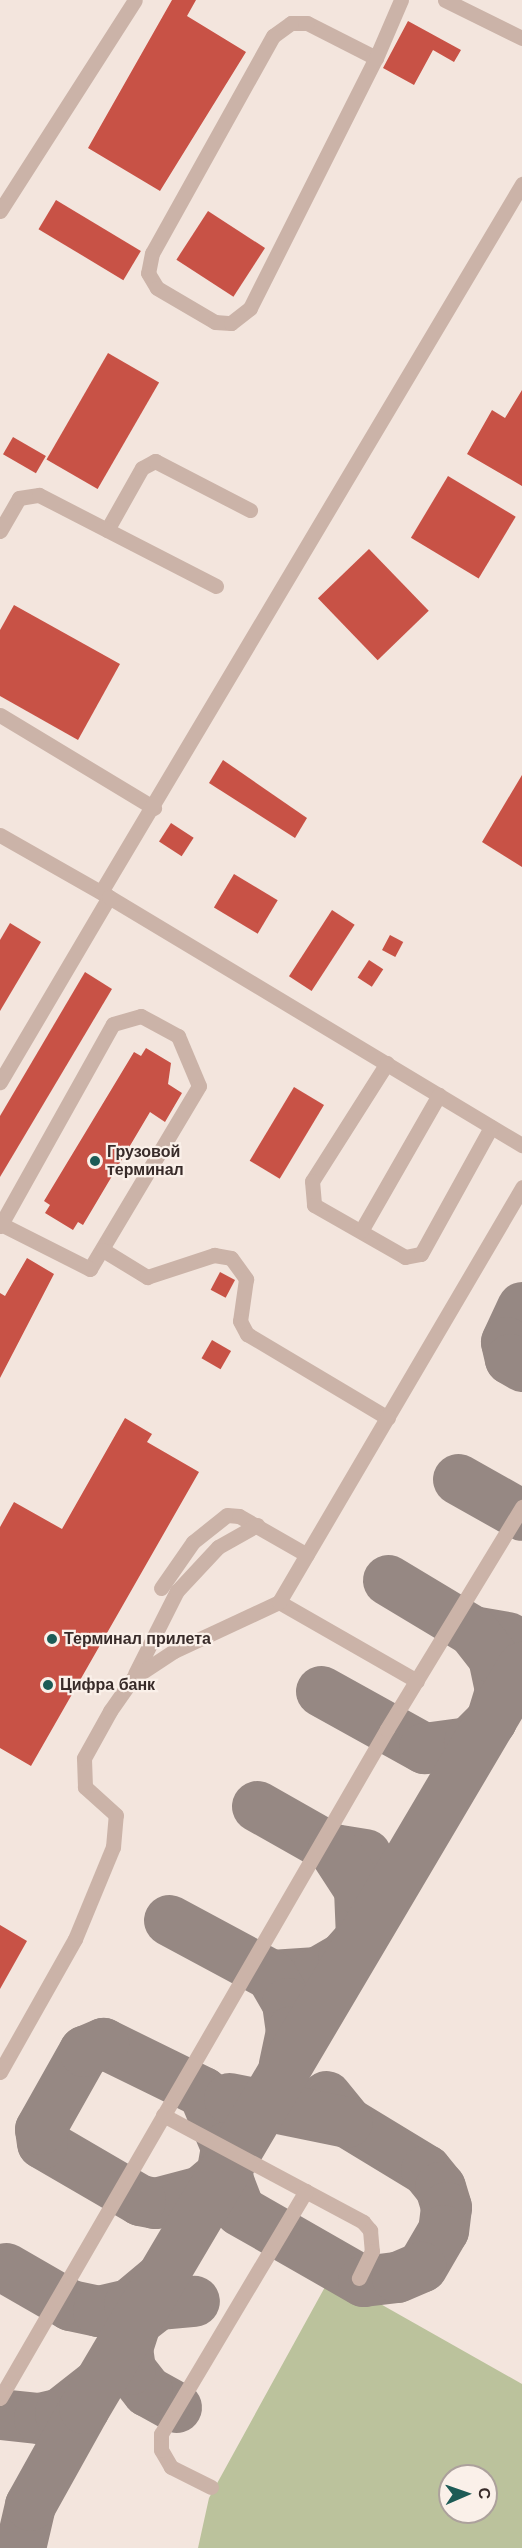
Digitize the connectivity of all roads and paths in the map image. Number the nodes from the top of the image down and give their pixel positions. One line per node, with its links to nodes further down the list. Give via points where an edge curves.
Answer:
1 (135, 0): 7 (lane)
2 (401, 0): 5 (lane)
3 (445, 0): 4 (lane)
4 (522, 38)
5 (376, 58): 5 (lane, via 250,308 231,323 215,322 157,288 148,273 152,254 273,36 291,23 307,23)
6 (522, 184): 13 (lane)
7 (0, 211)
8 (250, 510): 9 (lane, via 155,461 142,468)
9 (107, 530): 10 (lane, via 50,498 28,495 19,498); 11 (lane)
10 (0, 531)
11 (216, 586)
12 (0, 715): 13 (lane)
13 (154, 808): 15 (lane)
14 (0, 835): 15 (lane)
15 (105, 894): 16 (lane); 17 (lane)
16 (387, 1064): 18 (lane); 23 (lane, via 312,1181 314,1205)
17 (0, 1082)
18 (439, 1095): 19 (lane); 23 (lane)
19 (491, 1127): 20 (lane); 23 (lane, via 421,1254 405,1257)
20 (522, 1145)
21 (522, 1187): 25 (lane)
22 (1, 1225): 24 (lane, via 90,1269); 24 (lane, via 107,1032 120,1019 141,1016 178,1036 199,1086)
23 (361, 1231)
24 (103, 1250): 25 (lane, via 147,1277 214,1255 231,1258 246,1279 241,1329)
25 (388, 1418): 28 (lane)
26 (522, 1507): 32 (lane)
27 (257, 1525): 28 (lane); 29 (lane, via 239,1516 216,1519 180,1557); 31 (lane, via 218,1547 177,1591)
28 (307, 1555): 30 (lane)
29 (162, 1588)
30 (279, 1602): 31 (lane, via 174,1651); 32 (lane)
31 (133, 1678): 33 (lane, via 84,1758 85,1787 116,1815 113,1847 70,1948)
32 (417, 1681): 34 (lane)
33 (0, 2072)
34 (163, 2115): 35 (lane); 37 (lane)
35 (306, 2191): 36 (lane, via 370,2230 372,2251); 38 (lane, via 160,2434 161,2450 171,2467)
36 (359, 2278)
37 (0, 2398)
38 (211, 2487)

